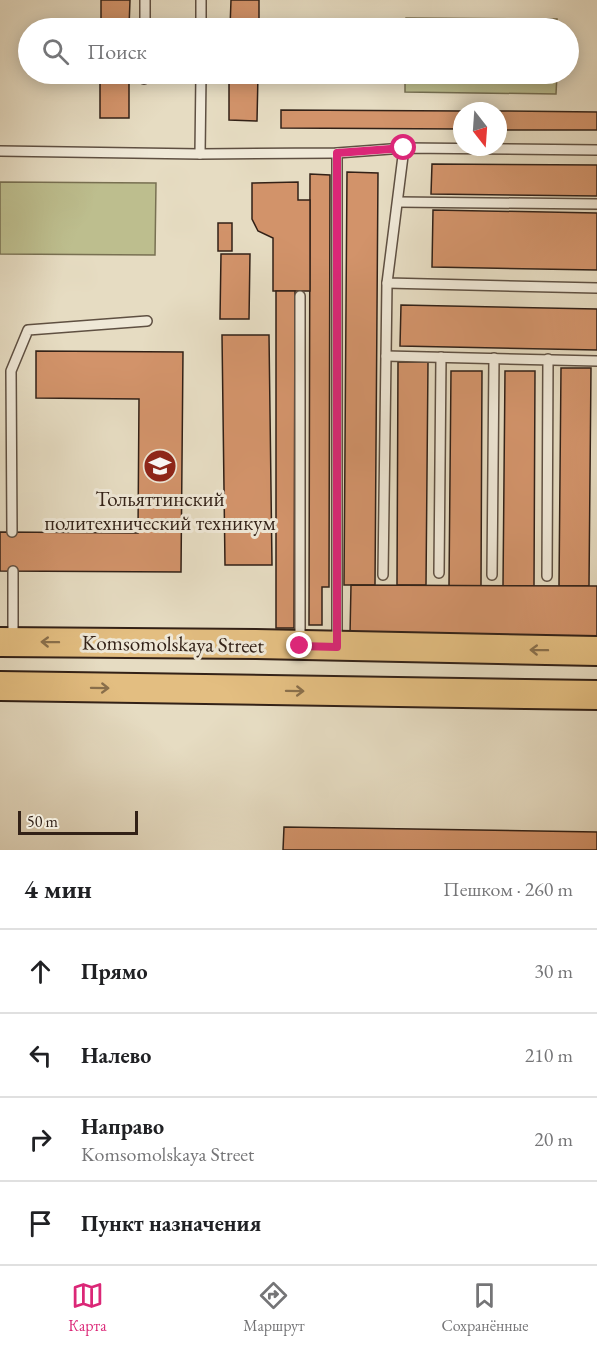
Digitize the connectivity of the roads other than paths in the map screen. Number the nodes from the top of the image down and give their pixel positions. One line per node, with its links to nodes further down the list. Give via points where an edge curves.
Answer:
1 (145, 0): 3 (lane)
2 (201, 0): 4 (lane)
3 (145, 18)
4 (201, 18)
5 (201, 84): 10 (lane)
6 (404, 148): 7 (lane); 9 (lane); 11 (lane)
7 (597, 150)
8 (0, 151): 10 (lane)
9 (337, 153): 10 (lane); 30 (lane)
10 (200, 154)
11 (398, 202): 12 (lane); 13 (lane)
12 (597, 204)
13 (387, 283): 14 (lane); 17 (lane)
14 (597, 288)
15 (300, 296): 29 (lane)
16 (147, 321): 22 (lane, via 28,330 11,371)
17 (386, 356): 18 (lane); 25 (lane)
18 (441, 357): 19 (lane); 24 (lane)
19 (495, 358): 20 (lane); 26 (lane)
20 (548, 359): 21 (lane); 27 (lane)
21 (597, 361)
22 (12, 532)
23 (13, 571): 28 (lane)
24 (439, 573)
25 (383, 575)
26 (492, 575)
27 (547, 576)
28 (7, 642): 29 (main road, Komsomolskaya Street, one-way to 28)
29 (300, 646): 30 (main road, Komsomolskaya Street)
30 (337, 647): 31 (main road, Komsomolskaya Street, one-way to 30)
31 (597, 651)
32 (0, 687): 33 (main road, one-way to 33)
33 (597, 695)

